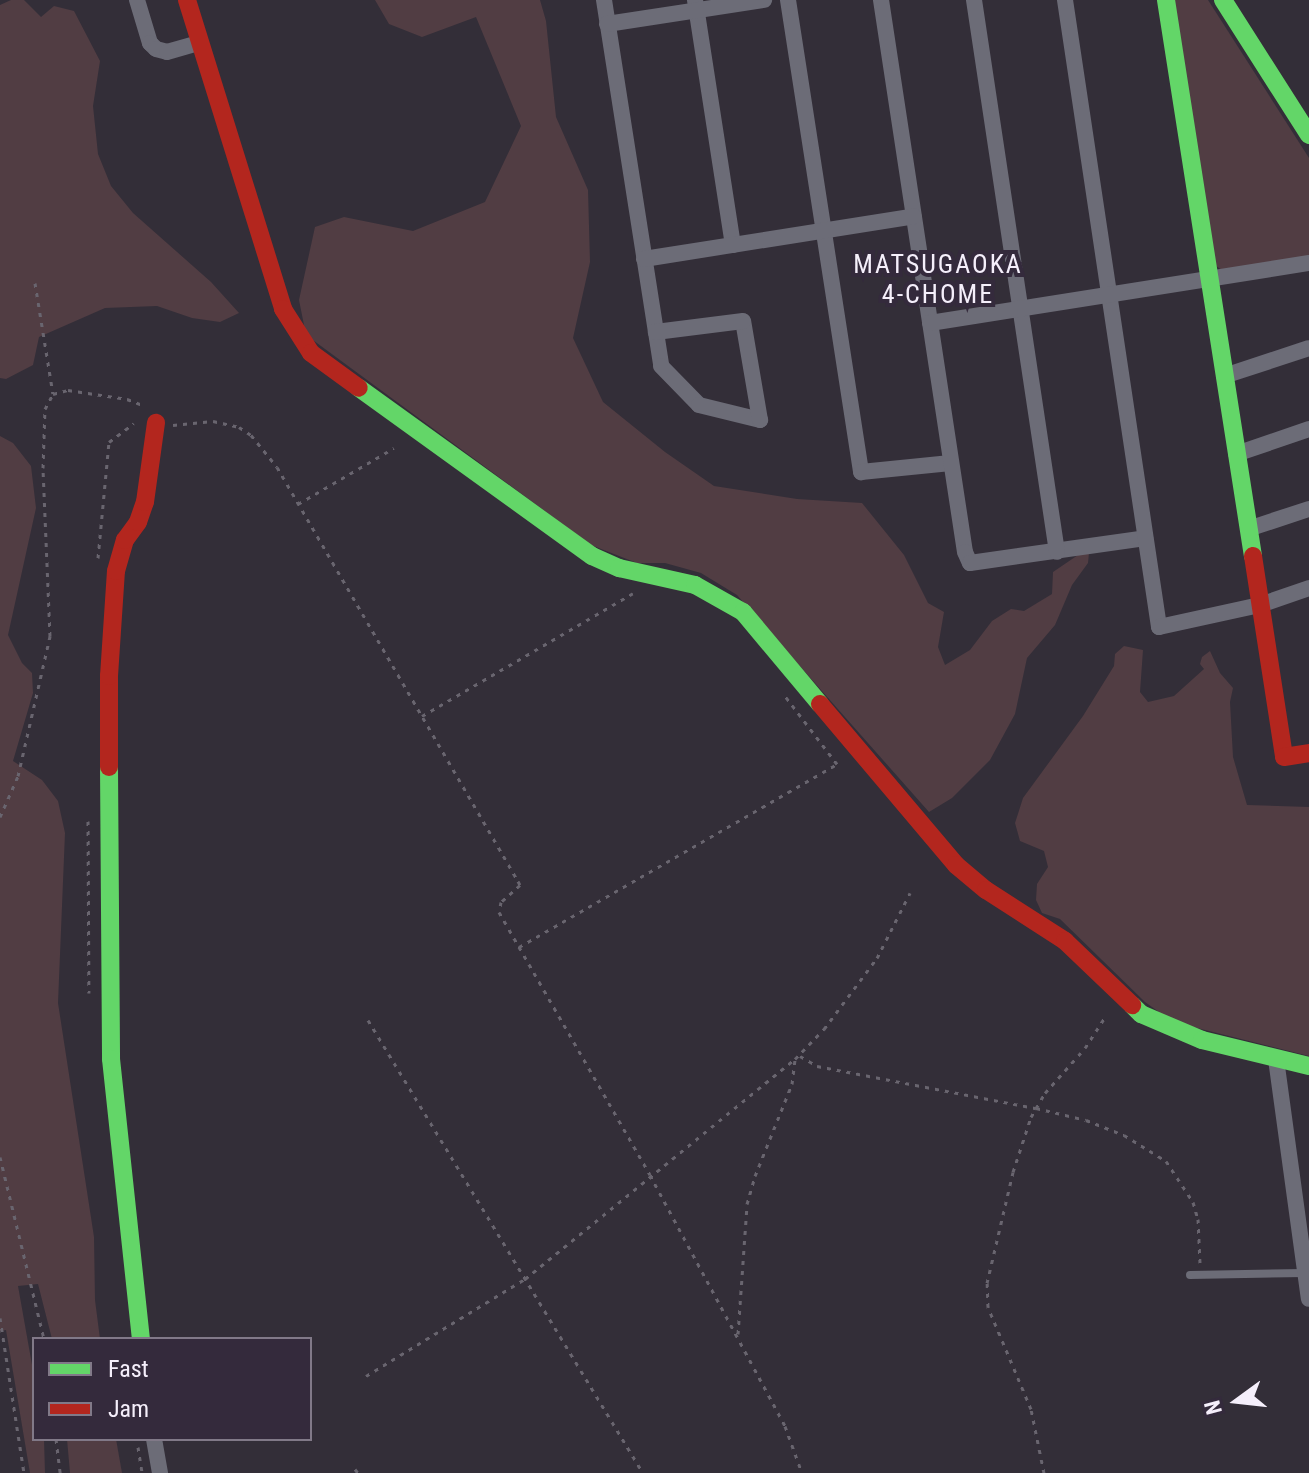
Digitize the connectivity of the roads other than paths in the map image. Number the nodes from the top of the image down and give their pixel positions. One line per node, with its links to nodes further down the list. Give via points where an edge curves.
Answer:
1 (137, 0): 13 (street, via 156,49 167,52)
2 (187, 0): 13 (street)
3 (604, 0): 12 (street)
4 (764, 0): 11 (street)
5 (788, 0): 16 (street)
6 (881, 0): 15 (street)
7 (974, 0): 22 (street)
8 (1065, 0): 21 (street)
9 (1166, 0): 20 (street)
10 (1223, 0): 14 (street)
11 (696, 5): 12 (street); 17 (street)
12 (607, 24): 18 (street)
13 (201, 42): 38 (street, via 283,309 311,353 592,556 619,568 695,585 731,603 754,621 968,877 1058,935 1141,1014 1202,1040)
14 (1309, 135)
15 (914, 216): 16 (street); 23 (street)
16 (824, 230): 17 (street); 30 (street, via 861,472)
17 (733, 245): 18 (street)
18 (644, 259): 24 (street)
19 (1309, 263): 20 (street)
20 (1209, 279): 21 (street); 26 (street)
21 (1109, 295): 22 (street); 33 (street)
22 (1020, 309): 23 (street); 34 (street)
23 (930, 323): 30 (street)
24 (656, 332): 24 (street, via 661,366 699,405 760,420 743,321)
25 (1309, 348): 26 (street)
26 (1224, 376): 29 (street)
27 (156, 423): 43 (street, via 145,502 116,571 109,676 111,1059)
28 (1309, 429): 29 (street)
29 (1236, 454): 32 (street)
30 (951, 463): 34 (street, via 970,563)
31 (1309, 509): 32 (street)
32 (1248, 529): 36 (street)
33 (1145, 538): 34 (street); 36 (street, via 1159,627)
34 (1057, 552)
35 (1309, 588): 36 (street)
36 (1260, 605): 37 (street, via 1284,757)
37 (1309, 753)
38 (1276, 1059): 39 (street); 40 (street)
39 (1309, 1066)
40 (1306, 1273): 41 (lane); 42 (street)
41 (1190, 1275)
42 (1309, 1299)
43 (141, 1337)
44 (154, 1441): 45 (street)
45 (160, 1473)

